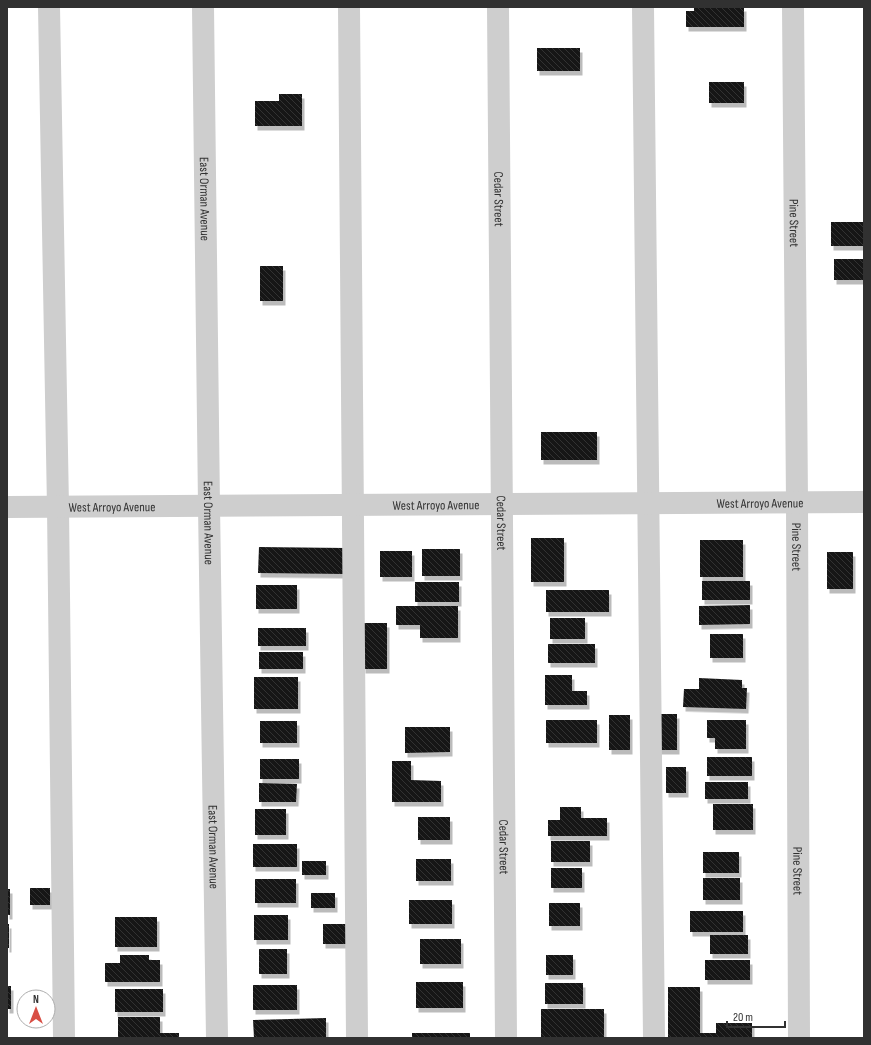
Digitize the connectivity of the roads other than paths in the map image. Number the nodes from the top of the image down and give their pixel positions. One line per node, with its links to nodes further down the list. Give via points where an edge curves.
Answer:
1 (49, 7): 13 (street)
2 (203, 7): 12 (street, East Orman Avenue)
3 (349, 7): 11 (street)
4 (498, 7): 10 (street, Cedar Street)
5 (642, 7): 9 (street)
6 (793, 7): 7 (street, Pine Street)
7 (797, 502): 8 (street, West Arroyo Avenue); 9 (street, West Arroyo Avenue); 20 (street, Pine Street)
8 (864, 502)
9 (647, 503): 10 (street, West Arroyo Avenue); 19 (street)
10 (502, 504): 11 (street, West Arroyo Avenue); 18 (street, Cedar Street)
11 (352, 505): 12 (street, West Arroyo Avenue); 17 (street)
12 (209, 506): 13 (street, West Arroyo Avenue); 16 (street, East Orman Avenue)
13 (58, 507): 14 (street, West Arroyo Avenue); 15 (street)
14 (7, 508)
15 (64, 1038)
16 (217, 1038)
17 (357, 1038)
18 (506, 1038)
19 (654, 1038)
20 (799, 1038)

